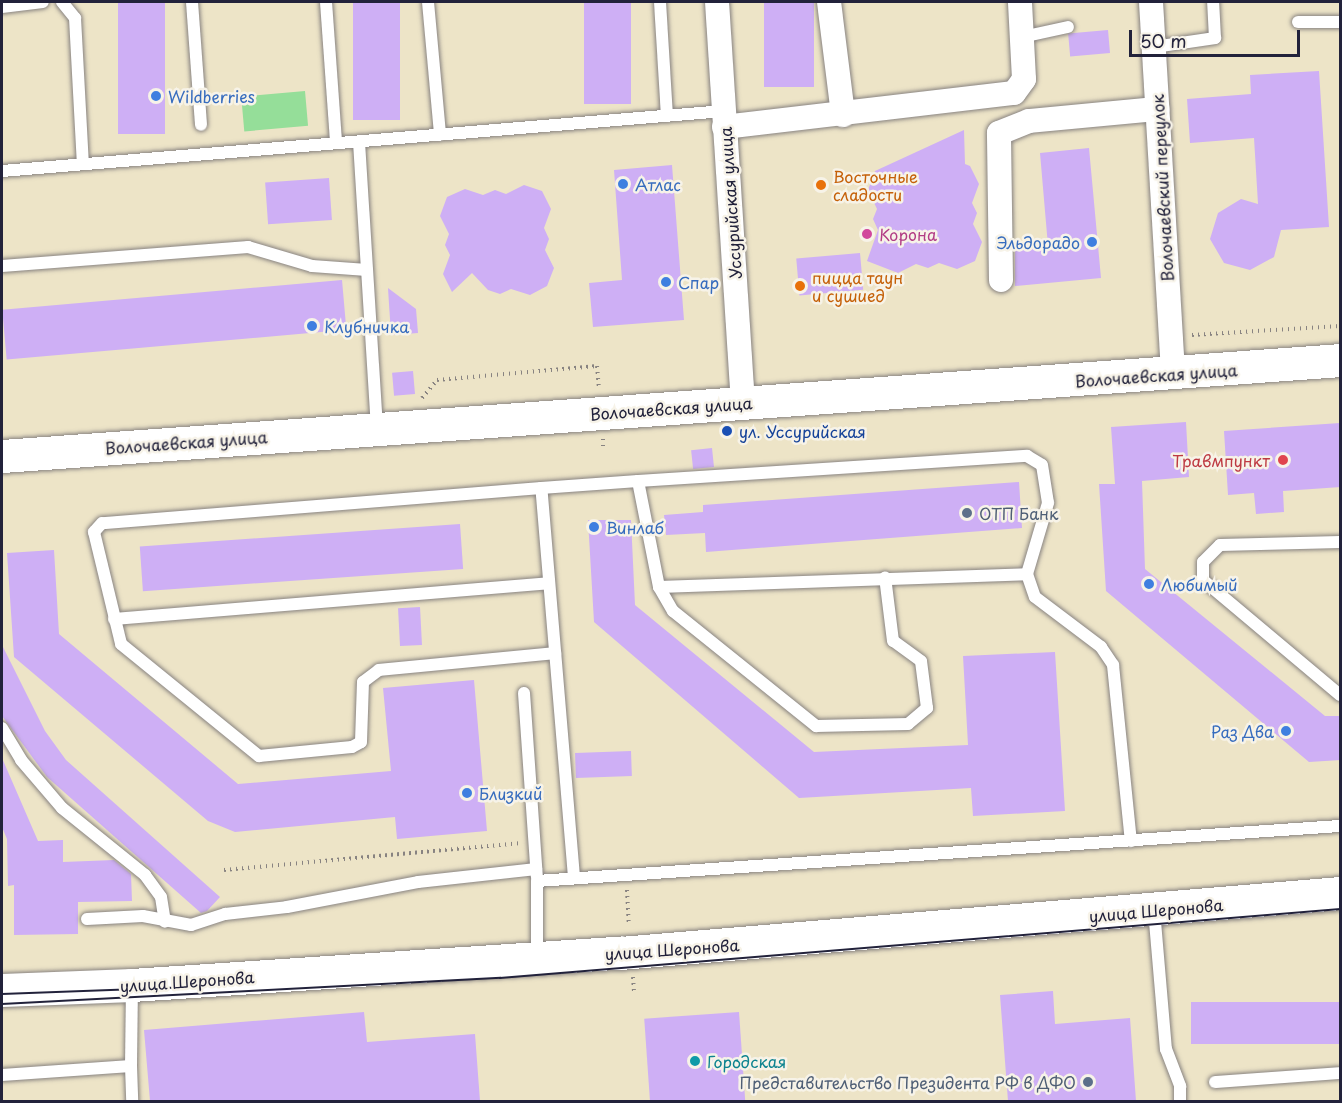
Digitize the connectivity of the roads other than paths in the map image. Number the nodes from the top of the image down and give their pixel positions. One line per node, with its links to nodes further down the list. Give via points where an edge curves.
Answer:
1 (43, 2): 12 (lane)
2 (62, 2): 26 (lane, via 75,18)
3 (192, 2): 22 (lane)
4 (326, 2): 25 (lane)
5 (428, 2): 23 (lane)
6 (660, 2): 19 (lane)
7 (717, 2): 21 (street, Уссурийская улица)
8 (829, 2): 20 (street)
9 (1020, 2): 16 (street)
10 (1151, 2): 17 (street, Волочаевский переулок)
11 (1213, 2): 17 (lane, via 1215,38)
12 (2, 7)
13 (1298, 22): 14 (lane)
14 (1341, 22)
15 (1068, 27): 16 (lane)
16 (1022, 37): 20 (street, via 1024,79 1014,93)
17 (1154, 47): 18 (street, Волочаевский переулок)
18 (1157, 110): 30 (street, via 1029,121 999,133); 32 (street, Волочаевский переулок)
19 (667, 116): 21 (lane); 23 (lane)
20 (843, 116): 21 (street)
21 (724, 119): 33 (street, Уссурийская улица)
22 (201, 125)
23 (440, 134): 24 (lane)
24 (359, 142): 25 (lane); 29 (lane)
25 (336, 143): 26 (lane)
26 (82, 164): 27 (lane)
27 (2, 171)
28 (2, 266): 29 (lane, via 248,247 312,266)
29 (367, 270): 34 (lane)
30 (1001, 280)
31 (1341, 360): 32 (main road, Волочаевская улица)
32 (1173, 374): 33 (main road, Волочаевская улица)
33 (743, 404): 34 (main road, Волочаевская улица, via 601,413)
34 (376, 416): 35 (main road, Волочаевская улица)
35 (2, 456)
36 (638, 481): 37 (lane); 39 (lane, via 1027,456 1042,465 1048,503); 42 (lane)
37 (541, 489): 41 (lane); 43 (lane, via 102,524 94,532)
38 (1341, 542): 46 (lane, via 1220,545 1203,562 1203,580)
39 (1028, 574): 40 (lane); 49 (lane, via 1035,597 1101,647 1113,665)
40 (885, 577): 42 (lane); 42 (lane, via 893,640 921,661 927,708 908,724 816,726 673,611)
41 (549, 583): 43 (lane); 44 (lane)
42 (658, 587)
43 (114, 619): 44 (lane, via 124,649 259,756 352,747 361,742 363,682 379,670)
44 (555, 652): 51 (lane)
45 (524, 693): 50 (lane)
46 (1341, 695)
47 (2, 728): 55 (lane, via 21,760 62,808 145,875 161,897)
48 (1341, 826): 49 (lane)
49 (1131, 841): 51 (lane)
50 (537, 875): 51 (lane); 55 (lane, via 418,882 287,907 225,914 191,925); 56 (lane)
51 (574, 877)
52 (1341, 893): 53 (main road, улица Шеронова)
53 (1154, 910): 56 (main road, улица Шеронова); 64 (lane, via 1166,1049 1180,1086)
54 (87, 919): 55 (lane, via 143,916)
55 (165, 922)
56 (537, 958): 57 (main road, улица Шеронова)
57 (132, 985): 58 (main road, улица Шеронова); 59 (lane)
58 (2, 990)
59 (131, 1066): 61 (lane); 63 (lane)
60 (1341, 1073): 62 (lane)
61 (2, 1075)
62 (1215, 1082)
63 (132, 1101)
64 (1179, 1101)

